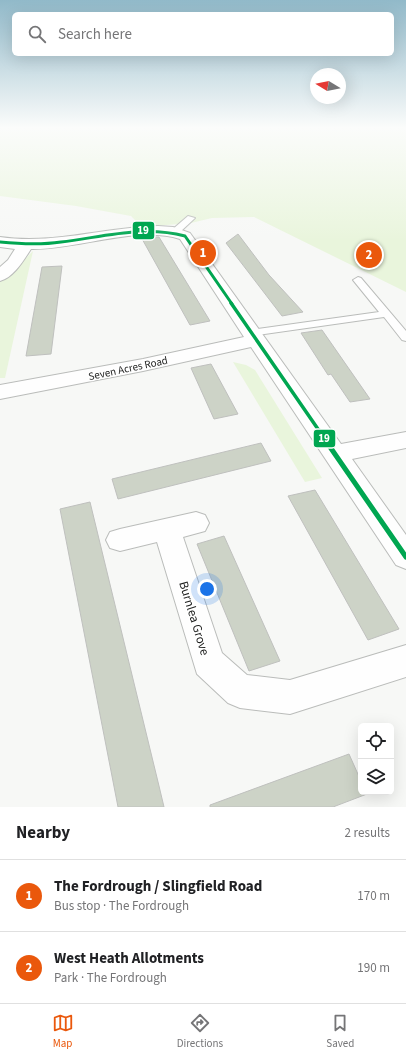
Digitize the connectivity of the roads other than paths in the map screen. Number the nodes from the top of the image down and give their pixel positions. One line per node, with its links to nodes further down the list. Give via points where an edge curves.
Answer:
1 (0, 242): 2 (street)
2 (25, 246): 3 (street, via 14,263); 6 (street, via 183,224 185,236)
3 (0, 276)
4 (358, 280): 5 (lane)
5 (386, 314): 6 (lane); 7 (lane)
6 (253, 336): 8 (street, Seven Acres Road, via 143,365); 10 (street)
7 (406, 338)
8 (0, 392)
9 (406, 440): 10 (street)
10 (335, 454): 12 (street)
11 (120, 540): 13 (street, Burnlea Grove, via 182,526 209,663 240,691 290,697)
12 (406, 557)
13 (406, 661)

